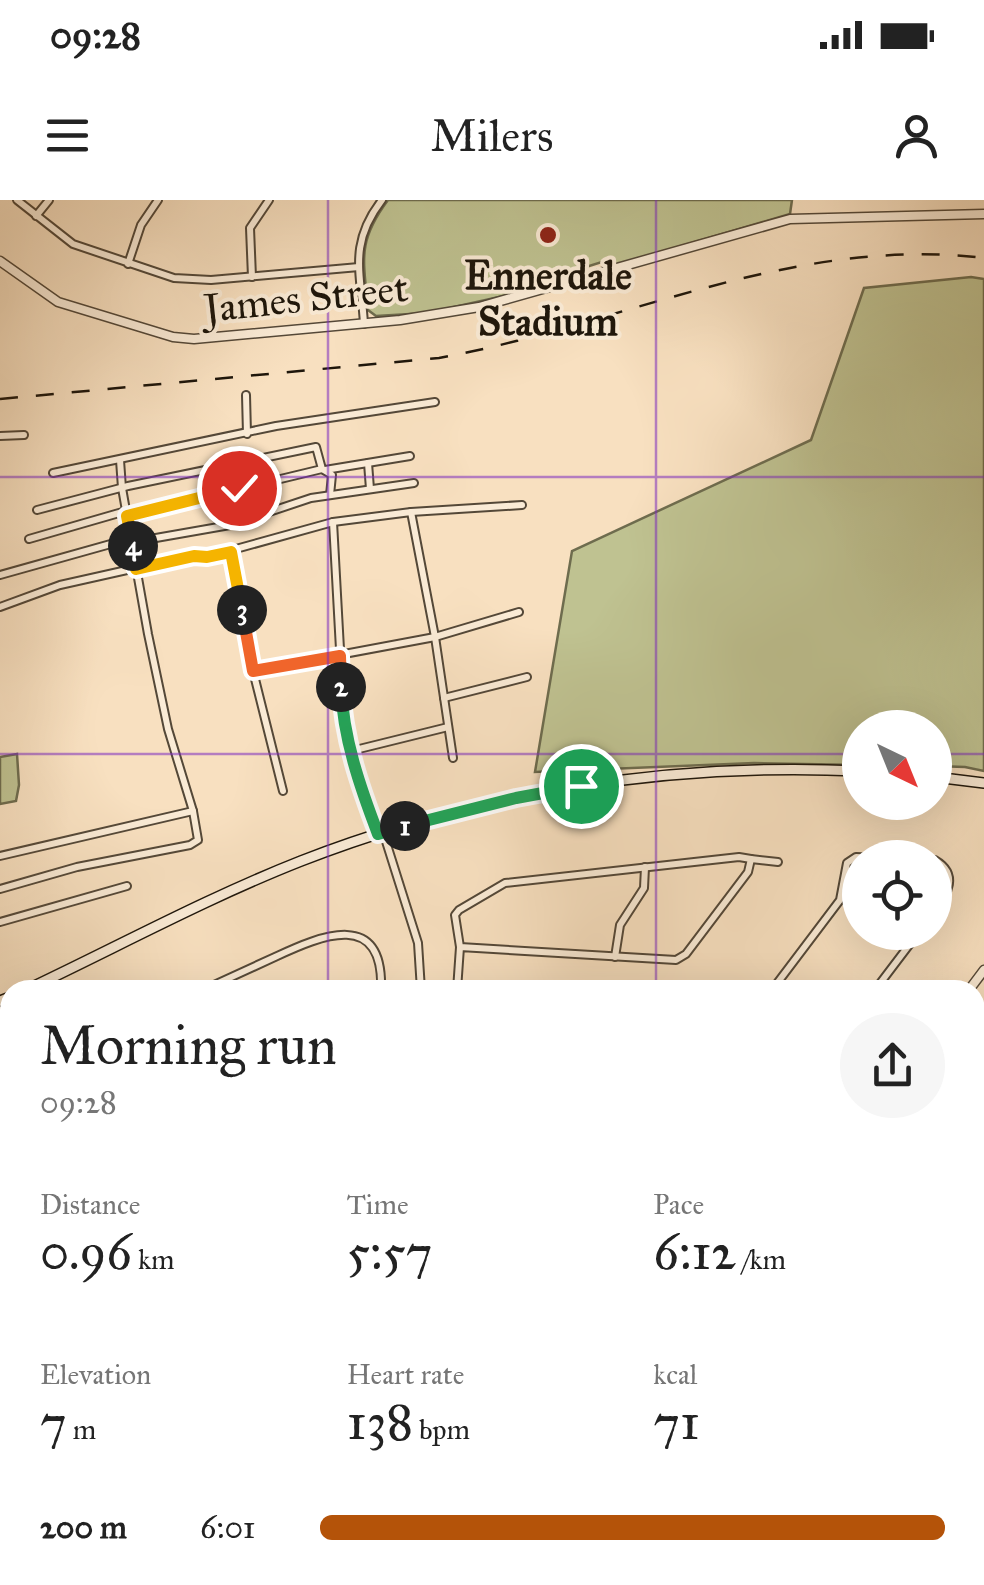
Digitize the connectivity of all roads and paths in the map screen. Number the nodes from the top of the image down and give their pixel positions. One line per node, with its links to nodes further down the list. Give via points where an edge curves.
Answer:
1 (16, 200): 7 (street)
2 (49, 200): 7 (street)
3 (158, 200): 9 (street)
4 (269, 200): 11 (street, via 250,228)
5 (382, 200): 10 (street, via 361,235)
6 (984, 214): 12 (street, James Street, via 790,219 522,297)
7 (36, 216): 9 (street, via 79,247)
8 (0, 261): 12 (street, James Street, via 58,302 180,338)
9 (128, 264): 11 (street, via 186,280)
10 (359, 268): 11 (street); 12 (street)
11 (252, 277)
12 (364, 324)
13 (246, 395): 15 (street)
14 (434, 402): 15 (street)
15 (247, 434): 19 (street)
16 (24, 435): 17 (street)
17 (0, 436)
18 (410, 456): 20 (street)
19 (120, 460): 22 (street); 24 (street)
20 (368, 463): 21 (street); 25 (street)
21 (322, 470): 24 (street, via 316,447); 26 (street, via 332,475); 30 (street)
22 (53, 474)
23 (414, 482): 25 (street)
24 (122, 488): 28 (street); 30 (street)
25 (370, 489): 26 (street)
26 (330, 495): 33 (street, via 230,525)
27 (522, 505): 29 (street)
28 (37, 510)
29 (411, 512): 31 (street); 39 (street)
30 (127, 514): 32 (street); 33 (street)
31 (332, 522): 34 (street); 40 (street)
32 (30, 539)
33 (132, 540): 35 (street); 36 (street)
34 (231, 552): 35 (street); 41 (street)
35 (136, 569): 37 (street); 51 (street, via 168,729)
36 (0, 575)
37 (0, 607)
38 (520, 612): 39 (street)
39 (435, 637): 40 (street); 43 (street)
40 (340, 656): 41 (street); 45 (street)
41 (253, 671): 50 (street)
42 (527, 677): 43 (street)
43 (444, 698): 44 (street)
44 (448, 728): 45 (street); 46 (street)
45 (352, 751): 52 (street)
46 (452, 758)
47 (842, 771): 52 (main road, via 614,781)
48 (952, 778): 49 (main road)
49 (984, 783)
50 (282, 792)
51 (193, 811): 53 (street); 59 (street, via 200,834 194,843)
52 (380, 833): 64 (main road, via 252,882); 67 (street, via 418,943)
53 (0, 856)
54 (751, 859): 55 (street); 56 (street); 63 (street, via 748,872 681,958)
55 (778, 862)
56 (644, 866): 61 (street, via 500,884 456,912); 63 (street, via 644,888 620,925)
57 (127, 886): 60 (street)
58 (842, 889): 69 (street)
59 (0, 890)
60 (0, 922)
61 (460, 947): 63 (street); 68 (street)
62 (905, 950): 70 (street)
63 (616, 957)
64 (47, 980)
65 (225, 980): 66 (street, via 318,938 342,934 372,946)
66 (380, 980)
67 (420, 980)
68 (458, 980)
69 (780, 980)
70 (883, 980)

